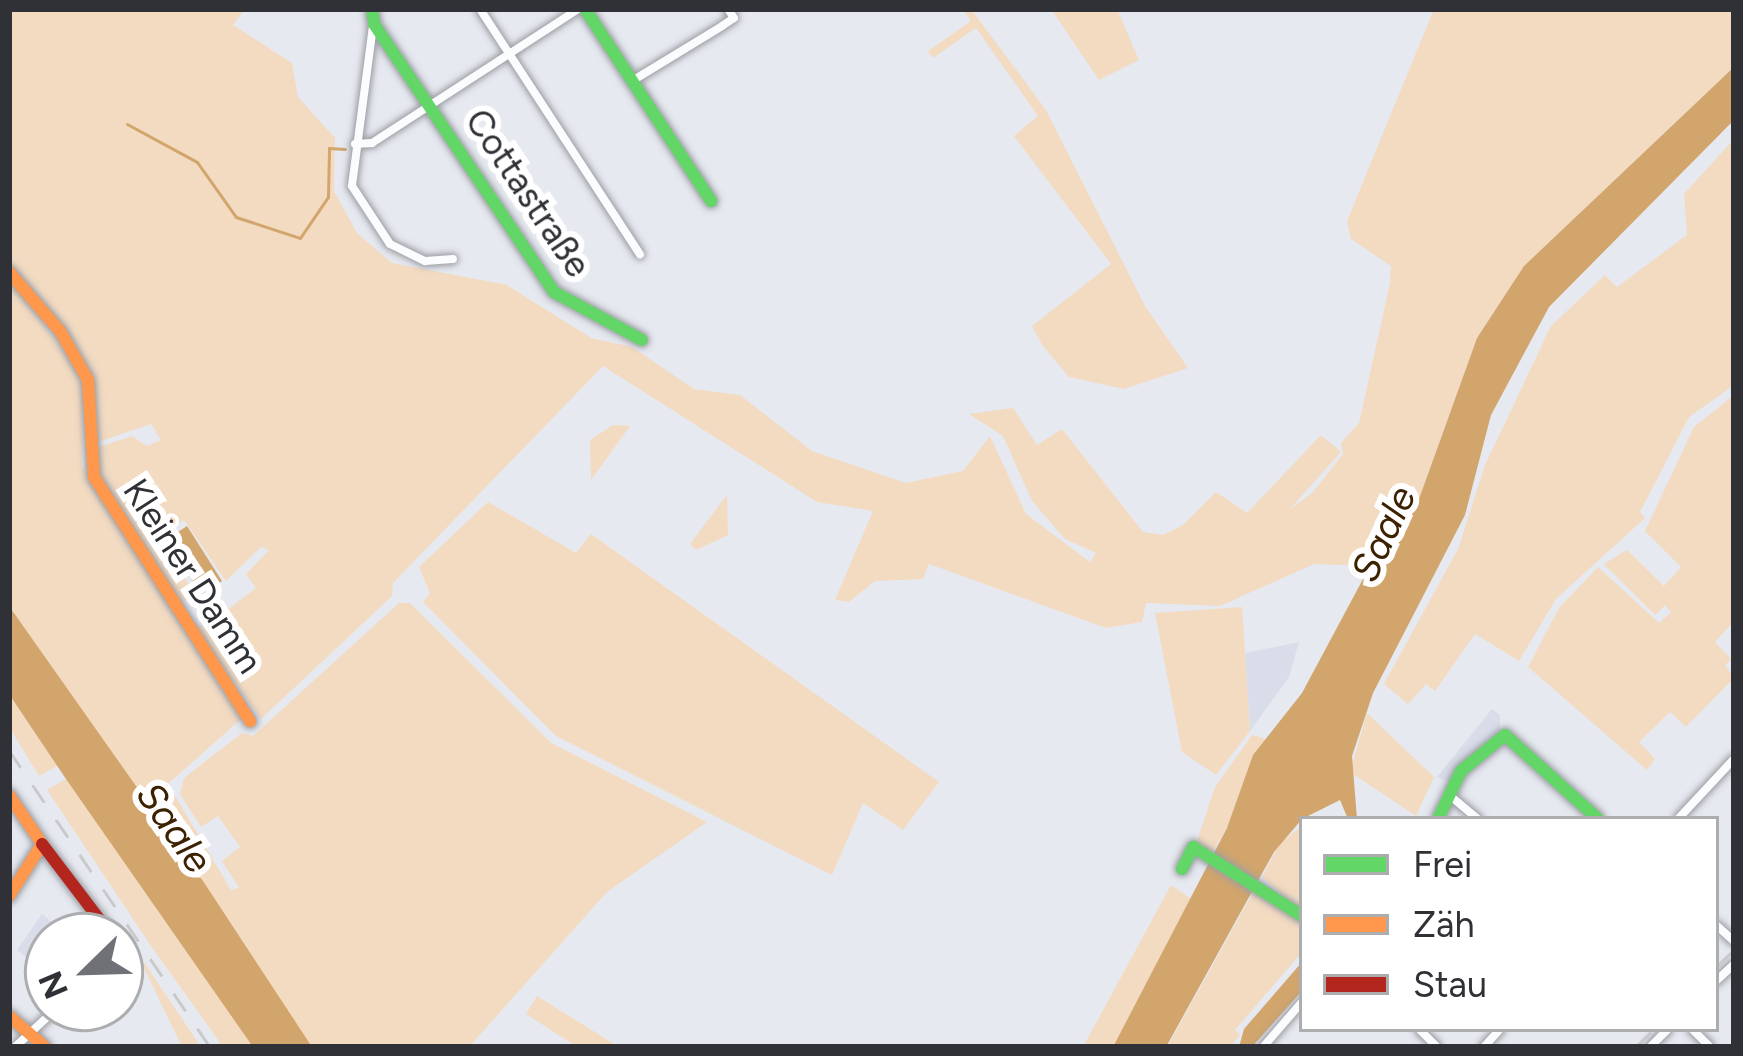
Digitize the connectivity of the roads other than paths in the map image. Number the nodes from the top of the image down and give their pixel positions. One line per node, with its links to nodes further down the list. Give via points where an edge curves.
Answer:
1 (372, 9): 5 (street)
2 (480, 9): 6 (street)
3 (581, 9): 6 (street); 7 (street)
4 (731, 13): 7 (street)
5 (374, 24): 8 (street, Cottastraße); 9 (street)
6 (509, 56): 8 (street); 11 (street)
7 (632, 81): 10 (street)
8 (432, 106): 9 (street, via 372,143); 14 (street, Cottastraße, via 554,292)
9 (355, 144): 12 (street, via 352,186 371,226 425,261)
10 (711, 200)
11 (640, 254)
12 (453, 259)
13 (9, 272): 15 (street, Kleiner Damm, via 61,331 88,380 94,477)
14 (642, 340)
15 (250, 722)
16 (1734, 759): 22 (street)
17 (1448, 794): 19 (street); 20 (street); 21 (street, via 1476,755 1505,735)
18 (9, 795): 23 (street)
19 (1439, 816)
20 (1474, 816)
21 (1595, 816)
22 (1681, 816)
23 (42, 844): 25 (street); 26 (street)
24 (1182, 869): 27 (street, via 1196,849)
25 (9, 896)
26 (94, 912)
27 (1299, 914)
28 (1299, 1005): 34 (street)
29 (9, 1016): 31 (street)
30 (35, 1032): 31 (street)
31 (32, 1035): 32 (street); 33 (street)
32 (15, 1047)
33 (45, 1047)
34 (1263, 1047)

